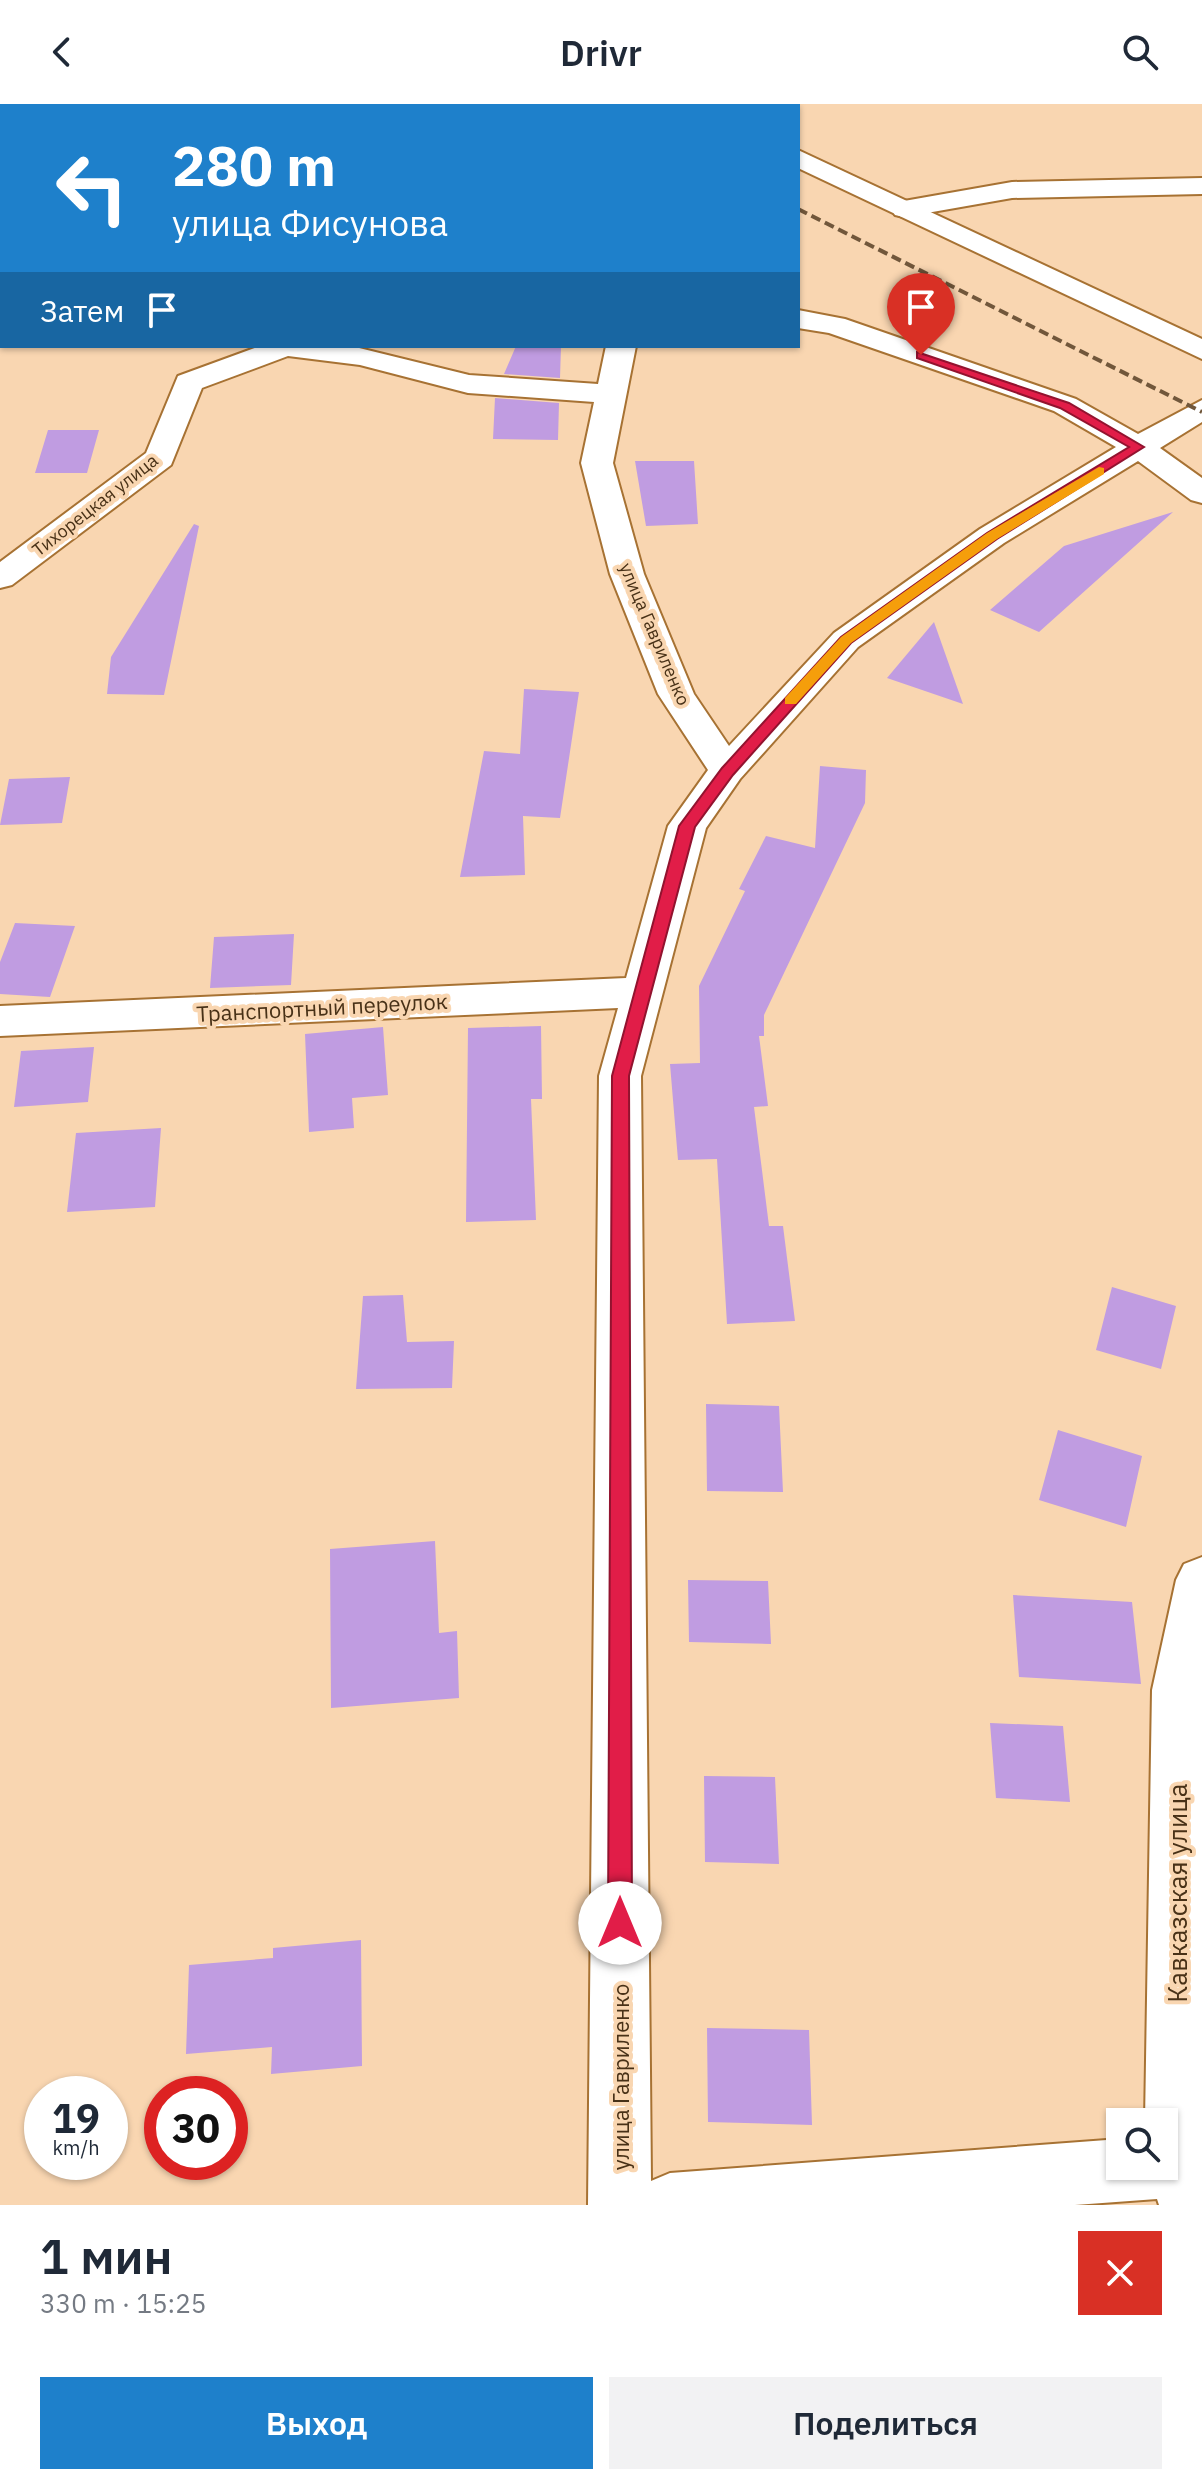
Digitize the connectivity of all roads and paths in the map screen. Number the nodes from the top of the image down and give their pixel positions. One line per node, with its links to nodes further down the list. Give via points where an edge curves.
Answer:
1 (800, 159): 3 (street)
2 (1202, 186): 3 (street, via 1012,190)
3 (904, 209): 8 (street)
4 (800, 319): 11 (street, via 835,325 1065,405)
5 (279, 348): 13 (street, Тихорецкая улица, via 189,382 160,458)
6 (299, 348): 9 (street, Тихорецкая улица, via 361,356 468,384)
7 (621, 348): 9 (street, улица Гавриленко)
8 (1202, 350)
9 (613, 394): 14 (street, улица Гавриленко, via 597,463 627,574 676,694)
10 (1202, 409): 11 (street, улица Гавриленко)
11 (1138, 447): 12 (street); 14 (street, улица Гавриленко, via 992,536 846,640)
12 (1202, 493)
13 (0, 578)
14 (727, 771): 15 (street, улица Гавриленко, via 687,826)
15 (645, 992): 16 (street, Транспортный переулок); 19 (street, улица Гавриленко, via 620,1076)
16 (0, 1021)
17 (1202, 1580): 18 (street, Кавказская улица, via 1179,1690)
18 (1183, 2186): 20 (street)
19 (620, 2205)
20 (670, 2205)

